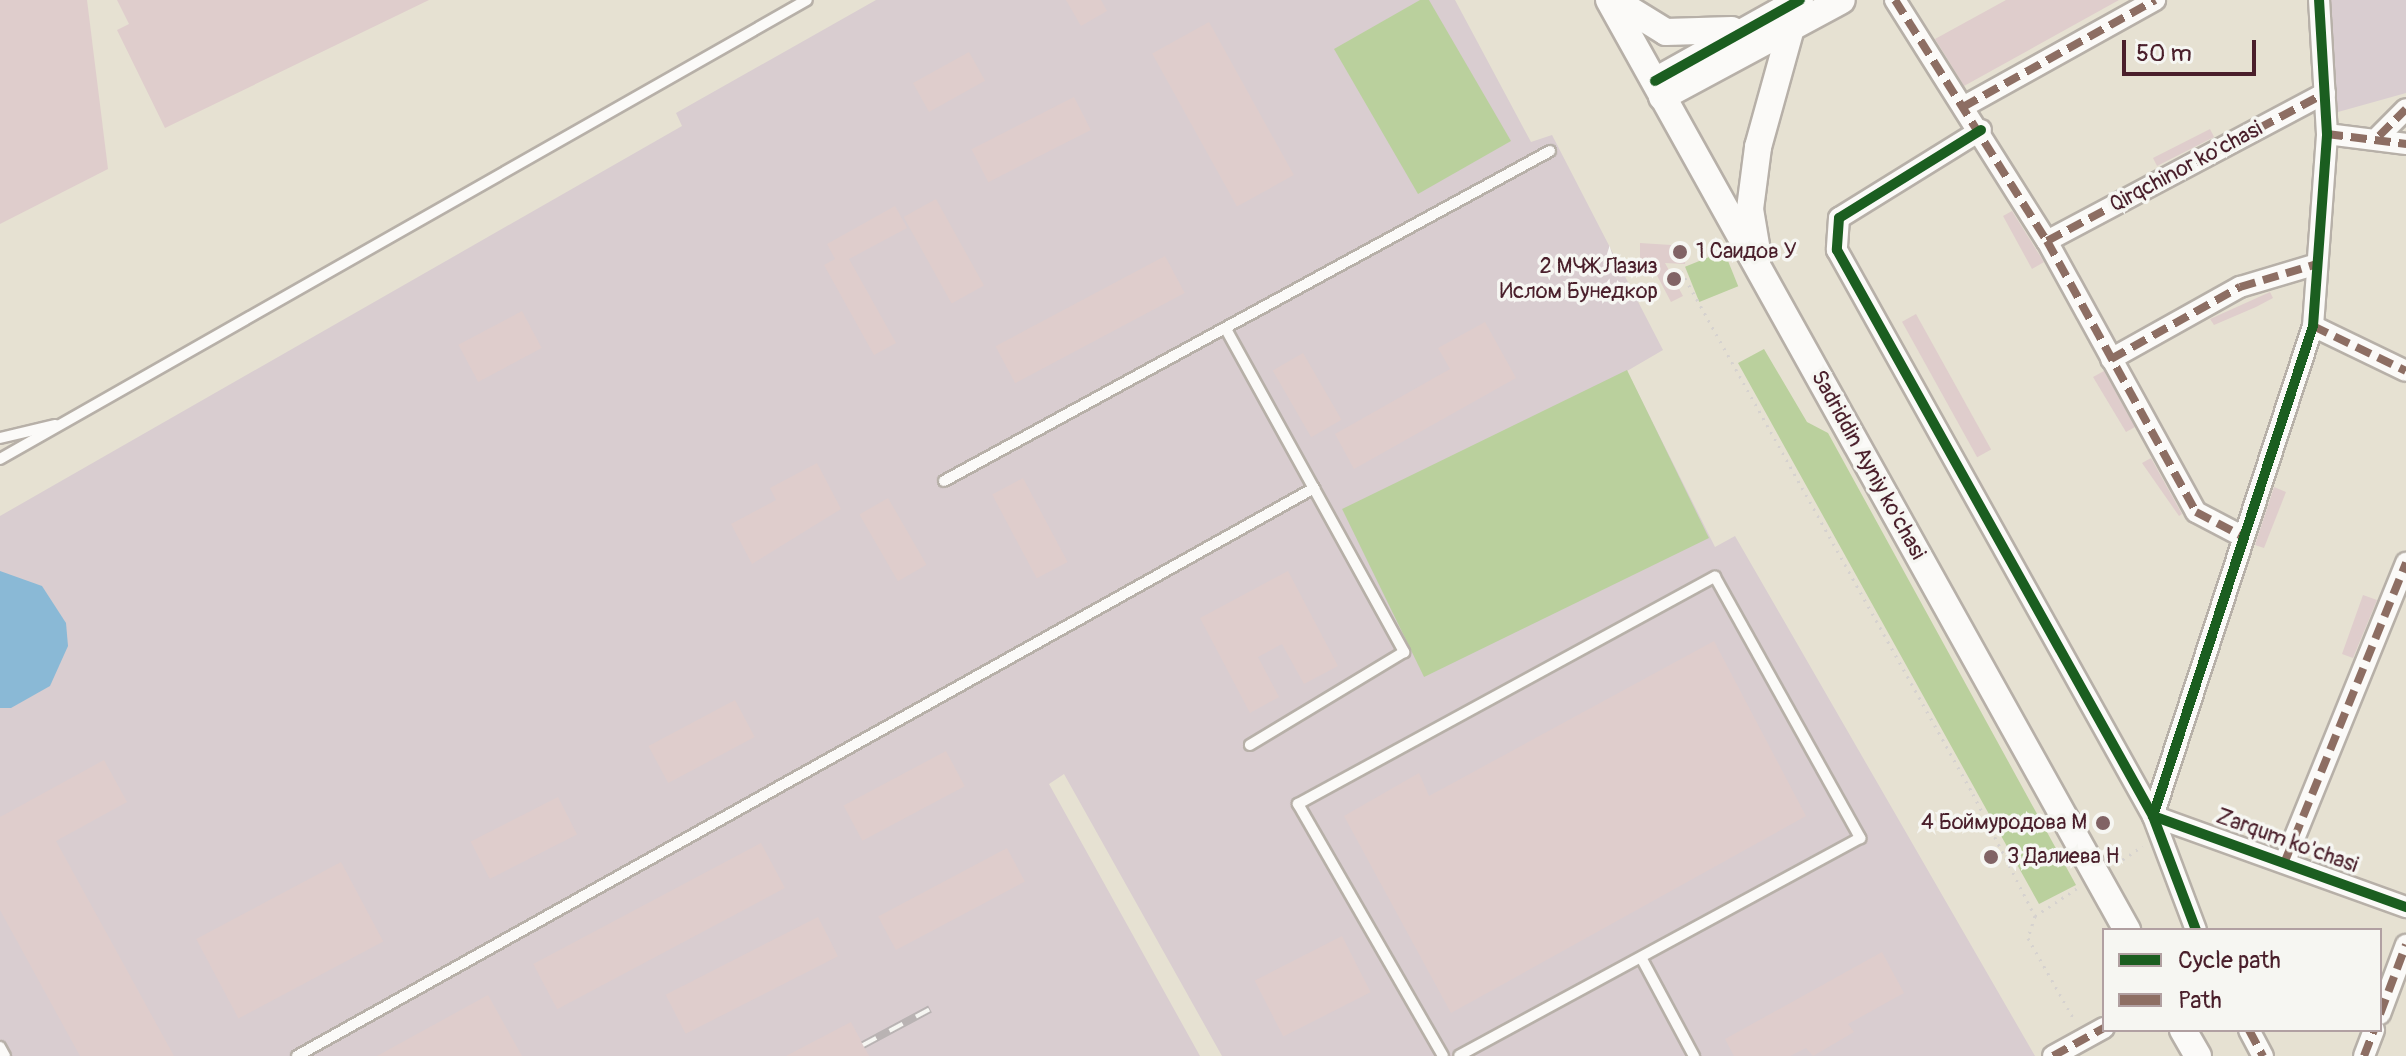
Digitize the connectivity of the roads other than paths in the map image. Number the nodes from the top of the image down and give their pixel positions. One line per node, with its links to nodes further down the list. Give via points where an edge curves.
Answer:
1 (807, 0): 26 (lane)
2 (1612, 0): 8 (street, via 1666,32); 10 (street, Sadriddin Ayniy ko'chasi)
3 (1800, 0): 8 (street)
4 (1842, 0): 9 (street)
5 (1895, 0): 12 (street)
6 (2155, 0): 12 (street)
7 (2319, 0): 11 (street)
8 (1751, 27): 10 (street)
9 (1791, 28): 10 (street); 21 (street, via 1758,147 1750,209)
10 (1658, 89): 21 (street, Sadriddin Ayniy ko'chasi)
11 (2325, 93): 15 (street); 19 (street, Qirqchinor ko'chasi)
12 (1963, 107): 14 (street)
13 (2406, 109): 16 (street)
14 (1981, 130): 19 (street); 34 (street, via 1839,218 1837,250)
15 (2327, 134): 16 (street); 20 (street)
16 (2379, 136): 17 (street)
17 (2406, 144)
18 (1550, 151): 23 (lane)
19 (2047, 241): 24 (street)
20 (2317, 264): 22 (street); 24 (street, via 2240,287)
21 (1761, 272): 37 (street, Sadriddin Ayniy ko'chasi)
22 (2313, 326): 25 (street); 31 (street)
23 (1227, 331): 29 (lane); 30 (lane)
24 (2111, 359): 31 (street, via 2196,512)
25 (2406, 371)
26 (68, 422): 27 (lane); 28 (lane)
27 (0, 438)
28 (0, 459)
29 (944, 481)
30 (1314, 488): 33 (lane, via 1404,652); 48 (lane)
31 (2240, 535): 34 (street)
32 (2406, 563): 35 (street, Zarqum ko'chasi)
33 (1250, 745)
34 (2153, 816): 35 (street, Zarqum ko'chasi); 38 (street)
35 (2285, 861): 36 (street, Zarqum ko'chasi)
36 (2406, 907)
37 (2126, 928)
38 (2195, 928)
39 (2406, 945): 41 (street)
40 (1643, 961): 49 (lane, via 1860,838 1715,577 1298,804); 50 (lane); 51 (lane)
41 (2382, 1009)
42 (2102, 1029): 52 (street)
43 (2184, 1032): 53 (street)
44 (2250, 1032): 54 (street)
45 (2373, 1032): 55 (street)
46 (0, 1047): 47 (lane)
47 (5, 1056)
48 (297, 1056)
49 (1443, 1056)
50 (1459, 1056)
51 (1694, 1056)
52 (2053, 1056)
53 (2198, 1056)
54 (2263, 1056)
55 (2364, 1056)

